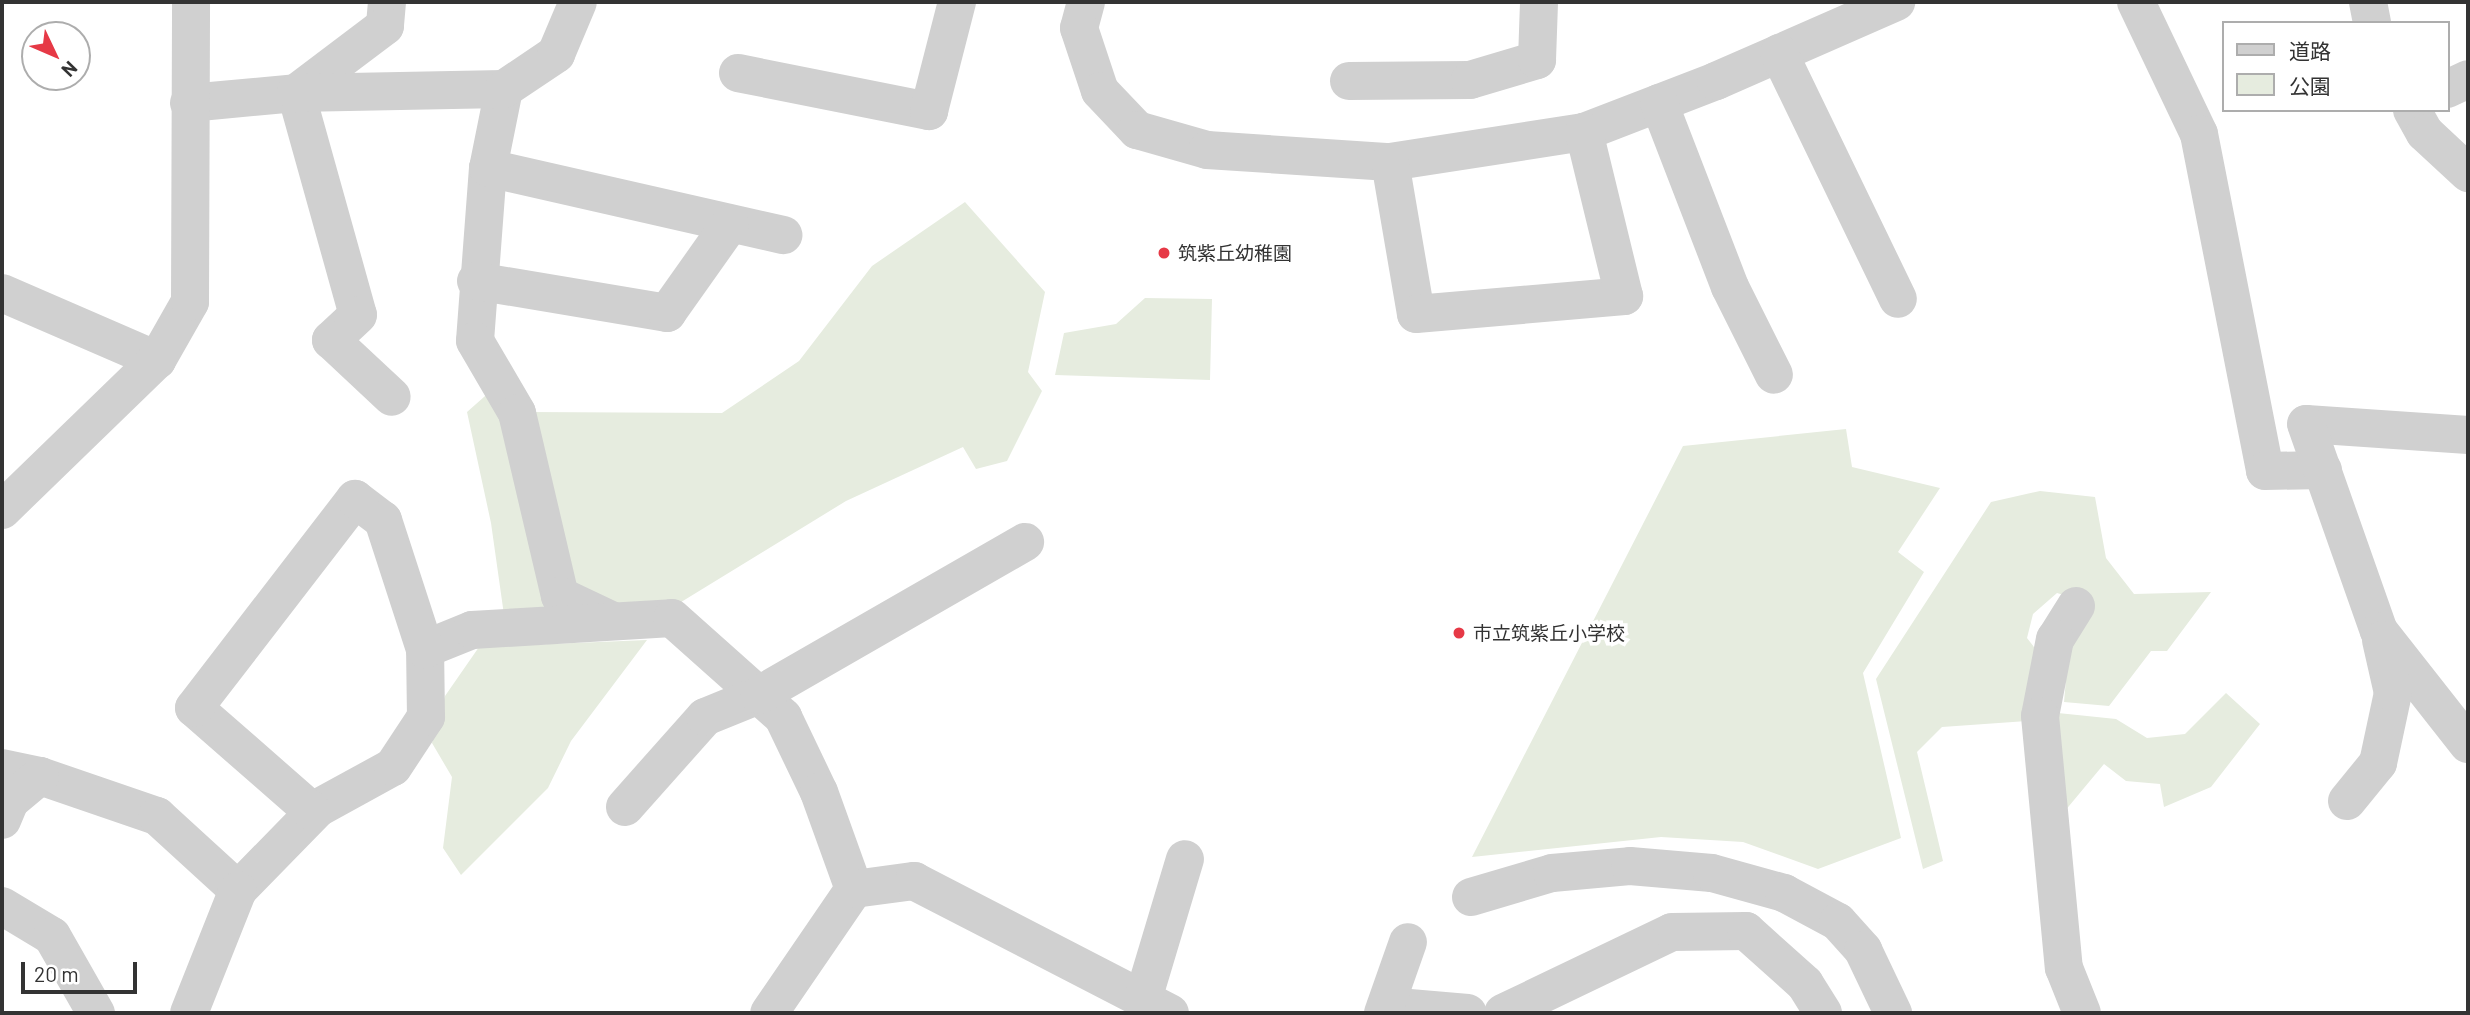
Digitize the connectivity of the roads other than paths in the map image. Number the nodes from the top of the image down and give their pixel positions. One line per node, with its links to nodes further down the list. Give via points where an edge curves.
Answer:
1 (191, 2): 18 (street)
2 (387, 2): 17 (street, via 385,26)
3 (578, 2): 16 (street, via 556,54)
4 (957, 2): 12 (street, via 929,111)
5 (1086, 2): 22 (street, via 1079,28 1100,91 1137,130 1207,150)
6 (1539, 2): 14 (street, via 1537,60 1470,80)
7 (1896, 2): 11 (street)
8 (2137, 2): 34 (street, via 2200,134 2265,471)
9 (2368, 2): 10 (street)
10 (2372, 21)
11 (1779, 53): 19 (street); 29 (street)
12 (738, 73)
13 (2468, 79): 15 (street)
14 (1349, 81)
15 (2449, 88)
16 (504, 89): 17 (street); 23 (street)
17 (296, 93): 18 (street); 32 (street, via 358,315 331,340)
18 (189, 103): 30 (street, via 190,302)
19 (1658, 103): 21 (street); 31 (street, via 1730,287)
20 (2413, 112): 24 (street, via 2425,134)
21 (1584, 132): 22 (street); 22 (street, via 1624,296 1416,314)
22 (1390, 162)
23 (488, 168): 25 (street); 27 (street)
24 (2468, 173)
25 (730, 224): 26 (street); 27 (street, via 667,313)
26 (783, 235)
27 (476, 281): 38 (street, via 475,341 517,413 560,596)
28 (2, 293): 30 (street)
29 (1898, 299)
30 (157, 360): 35 (street)
31 (1774, 375)
32 (392, 397)
33 (2468, 435): 34 (street, via 2306,424)
34 (2323, 470): 39 (street)
35 (2, 510)
36 (1025, 542): 41 (street)
37 (2076, 607): 64 (street, via 2055,639 2040,716 2064,968)
38 (616, 622): 40 (street, via 472,630); 41 (street, via 672,618)
39 (2379, 631): 42 (street); 45 (street, via 2393,694 2378,763)
40 (425, 649): 47 (street, via 426,717 393,767); 47 (street, via 383,520 355,499 194,708)
41 (759, 695): 46 (street, via 705,717); 50 (street, via 783,717 819,792)
42 (2468, 744)
43 (2, 768): 44 (street)
44 (40, 776): 48 (street, via 10,801); 51 (street, via 157,816)
45 (2347, 801)
46 (625, 807)
47 (313, 812): 51 (street)
48 (2, 820)
49 (1185, 859): 55 (street)
50 (854, 889): 55 (street, via 914,881); 59 (street)
51 (237, 890): 58 (street)
52 (1471, 897): 63 (street, via 1552,873 1630,866 1736,879 1784,893 1838,922 1863,950)
53 (2, 906): 57 (street, via 52,936)
54 (1408, 942): 56 (street)
55 (1157, 1006)
56 (1384, 1009): 60 (street)
57 (96, 1013)
58 (189, 1013)
59 (769, 1013)
60 (1468, 1013)
61 (1503, 1013): 62 (street, via 1672,932 1733,931 1746,931 1805,984)
62 (1823, 1013)
63 (1892, 1013)
64 (2082, 1013)

